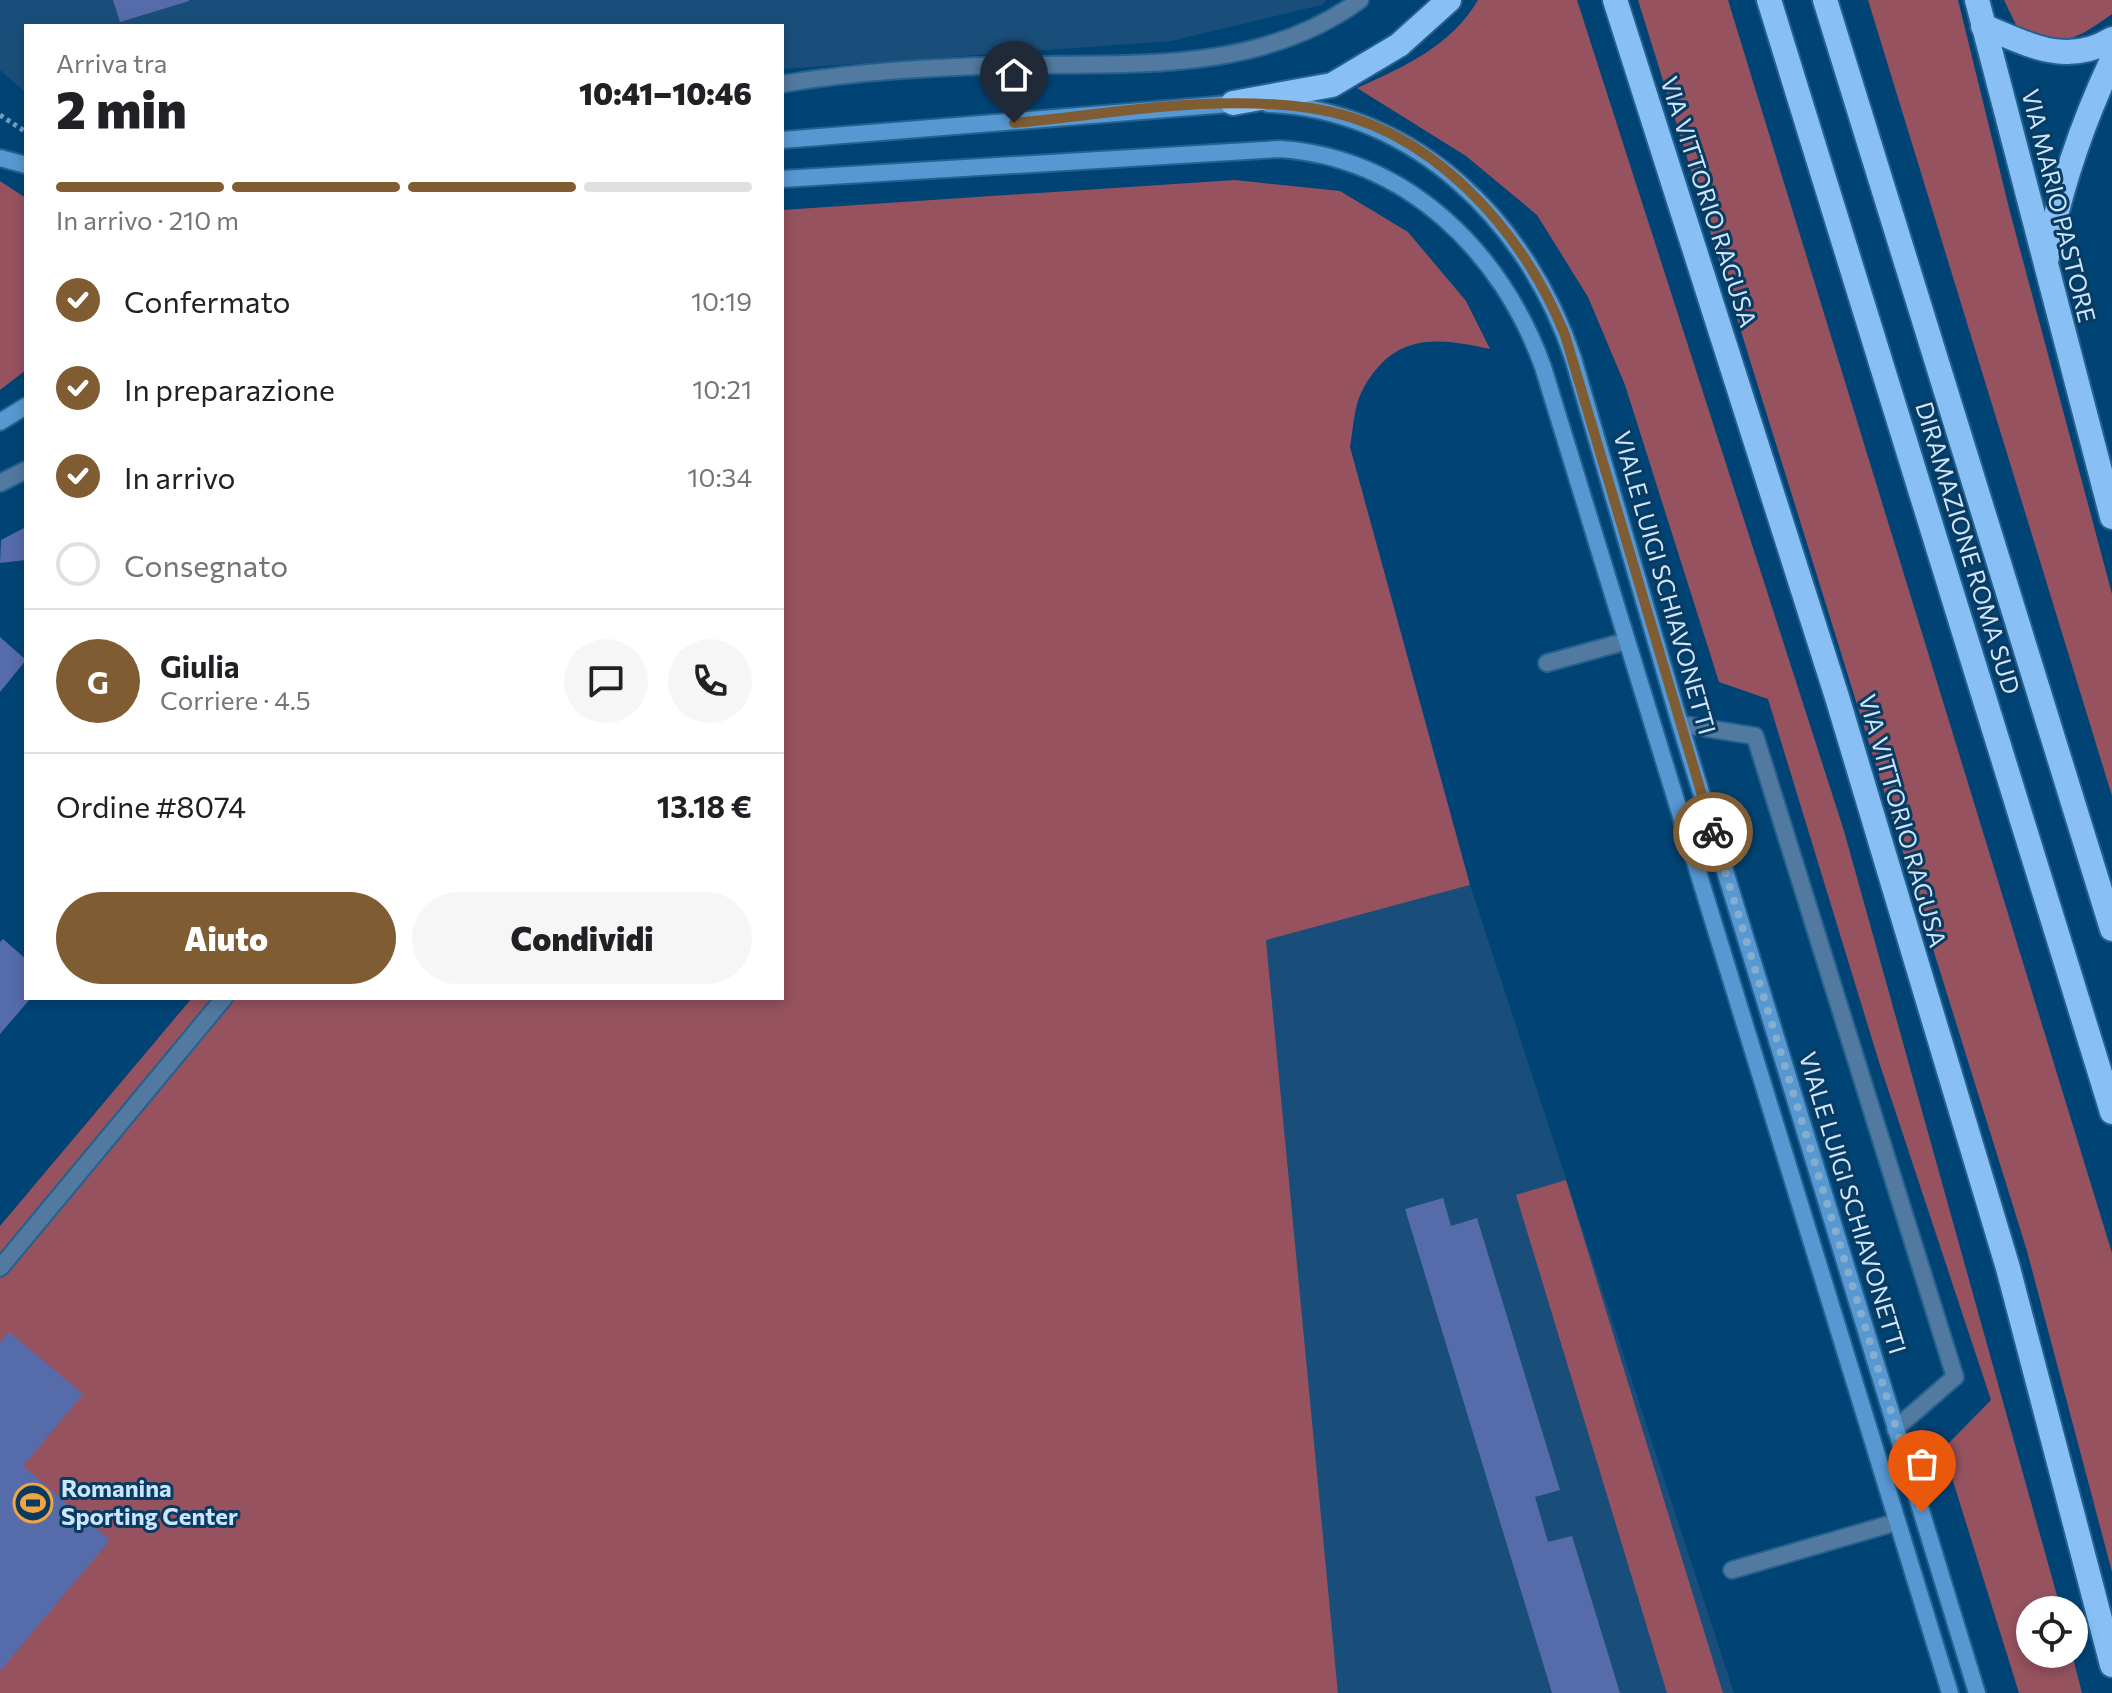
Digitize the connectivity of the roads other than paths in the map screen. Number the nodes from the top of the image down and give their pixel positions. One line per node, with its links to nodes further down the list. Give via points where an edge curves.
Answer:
1 (1360, 0): 10 (street, via 1269,47 1214,58 927,68)
2 (1449, 0): 11 (highway, via 1399,45 1332,85)
3 (1615, 0): 33 (highway, VIA VITTORIO RAGUSA, via 1837,697 1979,1170)
4 (1769, 0): 28 (highway, DIRAMAZIONE ROMA SUD)
5 (1825, 0): 26 (highway, DIRAMAZIONE ROMA SUD)
6 (1977, 0): 7 (highway, VIA MARIO PASTORE)
7 (1983, 26): 8 (highway, via 2039,50 2066,55); 17 (highway, VIA MARIO PASTORE)
8 (2112, 39)
9 (2112, 60): 17 (highway, via 2077,137)
10 (784, 84)
11 (1233, 103): 12 (street, VIALE LUIGI SCHIAVONETTI); 25 (street, VIALE LUIGI SCHIAVONETTI, via 1314,108 1364,122 1449,173 1521,250 1551,299 1569,347)
12 (784, 140)
13 (3, 159): 14 (street); 15 (street)
14 (24, 164)
15 (24, 170)
16 (784, 179): 23 (street, VIALE LUIGI SCHIAVONETTI, via 1280,149 1334,158 1401,187 1446,219 1482,255 1526,323)
17 (2045, 268): 22 (highway, VIA MARIO PASTORE)
18 (24, 407): 19 (street)
19 (0, 422)
20 (24, 471): 21 (street)
21 (0, 483)
22 (2112, 517)
23 (1627, 641): 24 (street); 31 (street, VIALE LUIGI SCHIAVONETTI)
24 (1547, 663)
25 (1680, 724): 30 (street, VIALE LUIGI SCHIAVONETTI); 30 (street, via 1755,736 1955,1377)
26 (2112, 929)
27 (222, 1000): 29 (street)
28 (2112, 1112)
29 (0, 1268)
30 (1895, 1429): 35 (street, VIALE LUIGI SCHIAVONETTI)
31 (1897, 1522): 32 (street); 34 (street, VIALE LUIGI SCHIAVONETTI)
32 (1732, 1570)
33 (2112, 1665)
34 (1950, 1693)
35 (1977, 1693)

